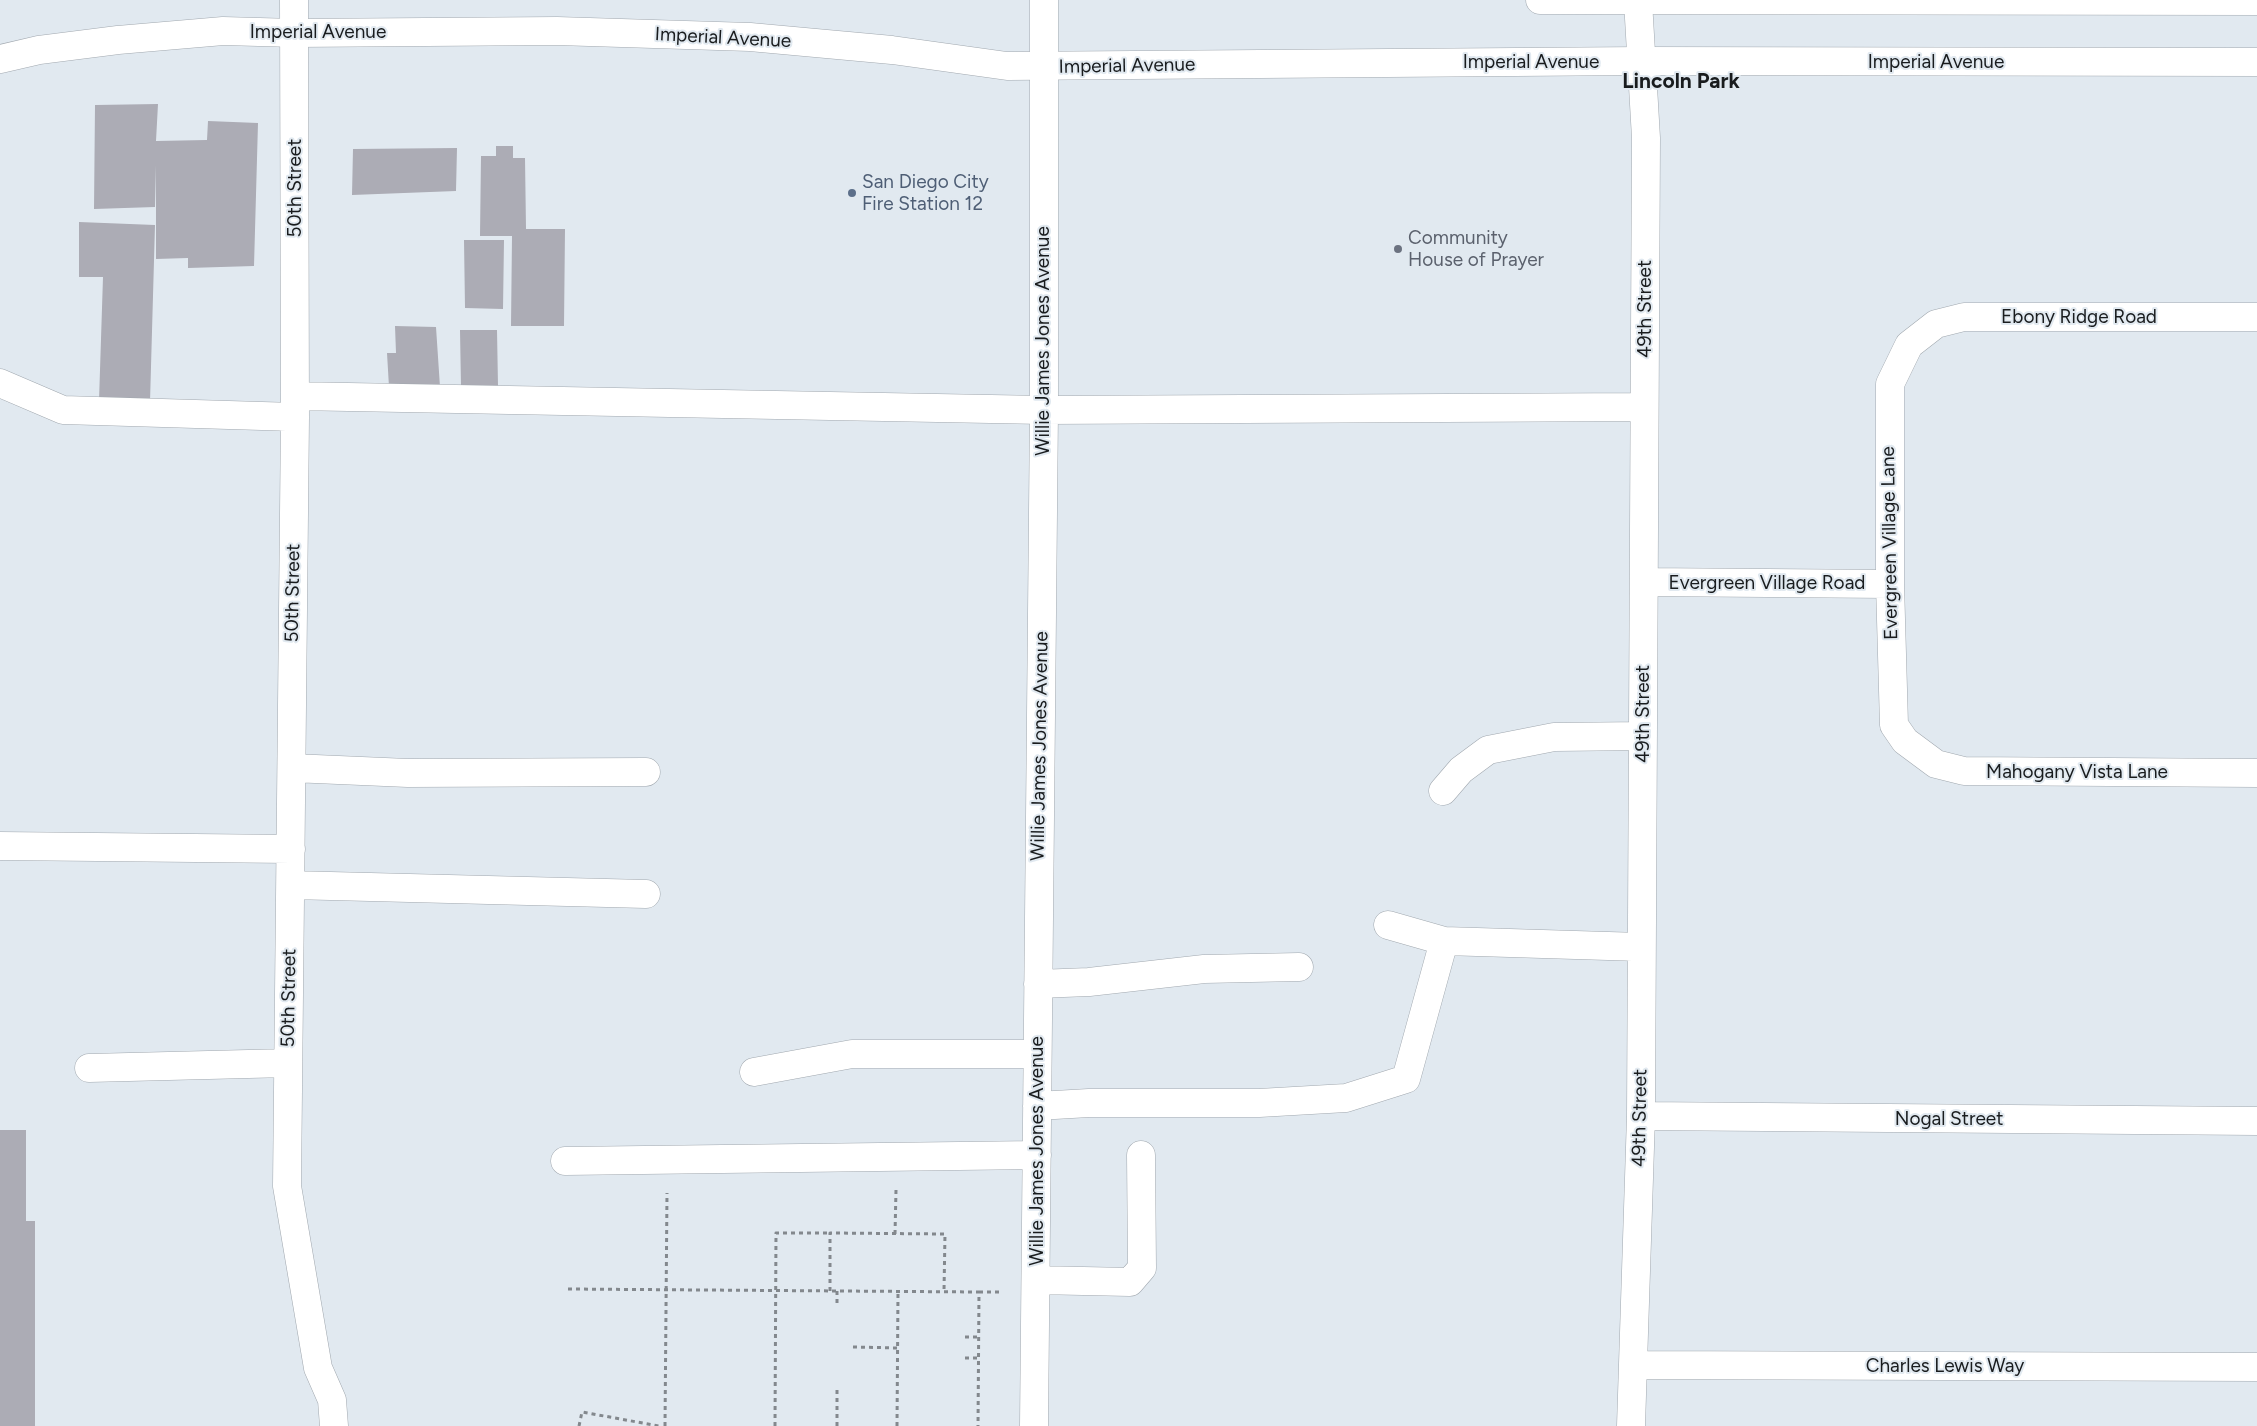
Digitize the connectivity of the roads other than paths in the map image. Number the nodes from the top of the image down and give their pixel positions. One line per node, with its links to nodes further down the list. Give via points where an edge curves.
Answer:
1 (294, 0): 6 (street, 50th Street)
2 (1044, 0): 10 (street, Willie James Jones Avenue)
3 (1540, 0): 4 (street)
4 (1638, 1): 5 (street); 8 (street, 49th Street)
5 (2257, 1)
6 (295, 33): 7 (street, Imperial Avenue, via 223,31 137,38 39,50); 10 (street, Imperial Avenue, via 557,31 750,37 892,50 996,65); 14 (street, 50th Street)
7 (0, 59)
8 (1642, 61): 9 (street, Imperial Avenue); 10 (street, Imperial Avenue); 15 (street, 49th Street, via 1646,121)
9 (2257, 62)
10 (1044, 66): 16 (street, Willie James Jones Avenue)
11 (2257, 317): 12 (street, Ebony Ridge Road, via 1964,317 1936,324)
12 (1909, 345): 18 (street, Evergreen Village Lane, via 1890,384)
13 (0, 383): 14 (street, via 63,410)
14 (295, 407): 16 (street); 21 (street, 50th Street)
15 (1644, 407): 16 (street); 17 (street, 49th Street)
16 (1044, 410): 33 (street, Willie James Jones Avenue)
17 (1644, 582): 18 (street, Evergreen Village Road); 19 (street, 49th Street)
18 (1890, 584): 20 (street, Evergreen Village Lane, via 1894,725)
19 (1643, 736): 24 (street, via 1554,737 1488,750 1461,770); 31 (street, 49th Street)
20 (1905, 741): 23 (street, Mahogany Vista Lane, via 1936,764 1964,771)
21 (292, 768): 22 (street, via 408,773); 26 (street, 50th Street)
22 (646, 772)
23 (2257, 773)
24 (1443, 791)
25 (0, 846): 26 (street)
26 (290, 850): 27 (street, 50th Street)
27 (290, 885): 28 (street); 35 (street, 50th Street)
28 (646, 894)
29 (1388, 925): 30 (street)
30 (1444, 941): 31 (street); 38 (street, via 1406,1079 1346,1098 1259,1103)
31 (1641, 947): 39 (street, 49th Street)
32 (1299, 967): 33 (street, via 1204,969 1090,982)
33 (1038, 984): 34 (street, Willie James Jones Avenue)
34 (1037, 1054): 37 (street, via 852,1054); 38 (street, Willie James Jones Avenue)
35 (288, 1063): 36 (street); 47 (street, 50th Street, via 288,1186 318,1368 332,1400)
36 (89, 1068)
37 (754, 1072)
38 (1037, 1106): 41 (street, Willie James Jones Avenue)
39 (1641, 1116): 40 (street, Nogal Street); 45 (street, 49th Street)
40 (2257, 1121)
41 (1037, 1155): 43 (street); 44 (street, Willie James Jones Avenue)
42 (1141, 1155): 44 (street, via 1142,1268 1130,1282)
43 (565, 1161)
44 (1036, 1280): 48 (street, Willie James Jones Avenue)
45 (1633, 1365): 46 (street, Charles Lewis Way); 49 (street, 49th Street)
46 (2257, 1367)
47 (334, 1426)
48 (1034, 1426)
49 (1632, 1426)

